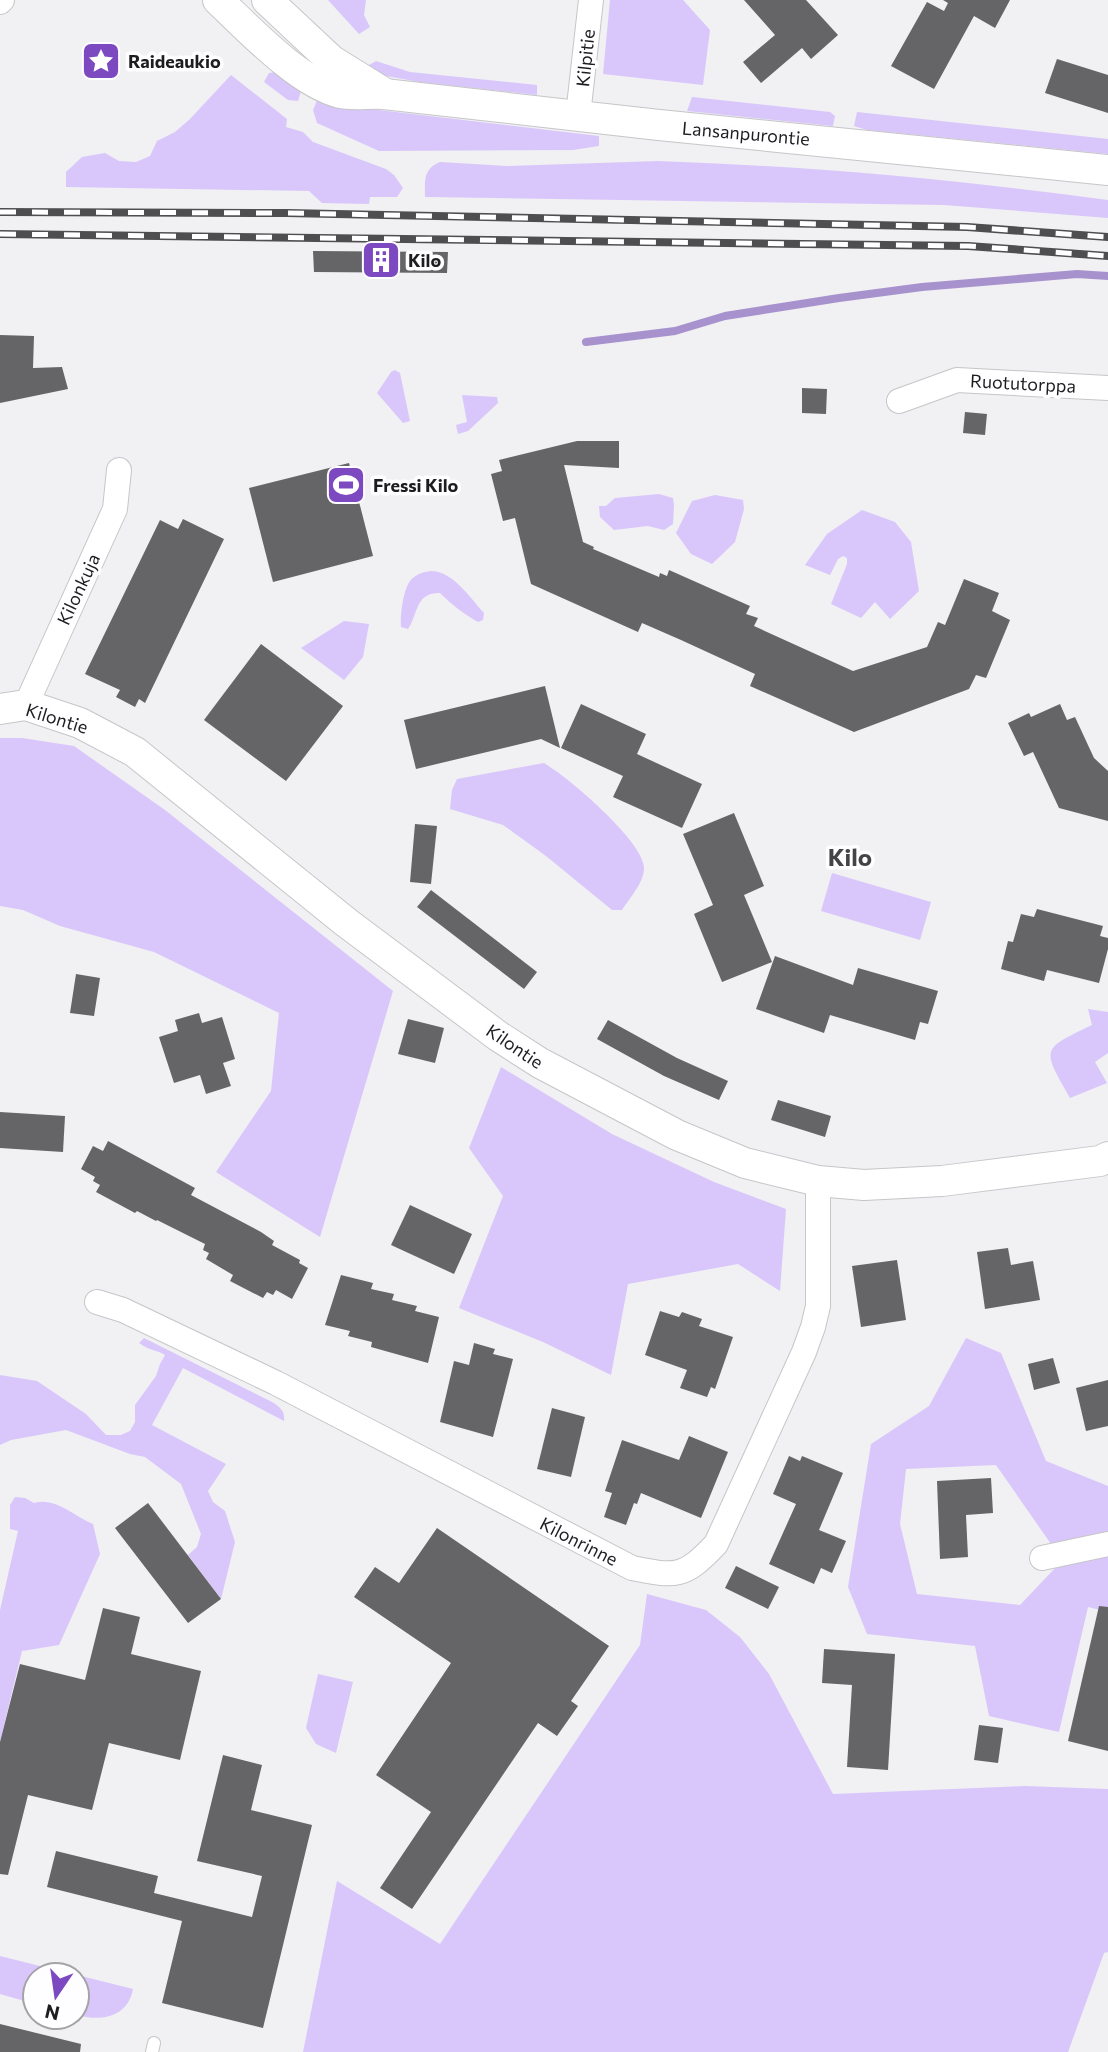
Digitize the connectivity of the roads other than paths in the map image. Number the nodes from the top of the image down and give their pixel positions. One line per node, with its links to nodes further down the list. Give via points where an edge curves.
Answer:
1 (218, 0): 4 (street, Lansanpurontie, via 316,83 341,93)
2 (267, 0): 4 (street, Lansanpurontie, via 331,60)
3 (591, 0): 5 (street, Kilpitie)
4 (384, 93): 5 (street, Lansanpurontie)
5 (578, 115): 6 (street, Lansanpurontie)
6 (1108, 170)
7 (1108, 388): 8 (street, Ruotutorppa, via 957,380)
8 (899, 401)
9 (119, 470): 10 (street, Kilonkuja, via 115,509)
10 (13, 707): 12 (street, Kilontie, via 80,723 135,752 347,923 540,1063 677,1135 745,1163)
11 (1105, 1164): 12 (street, Kilontie, via 942,1181 864,1185)
12 (818, 1181): 13 (street, Kilonrinne, via 818,1306 804,1352 716,1544 699,1562 676,1574 632,1568 276,1383)
13 (97, 1302)
14 (1108, 1544): 15 (street)
15 (1042, 1558)

